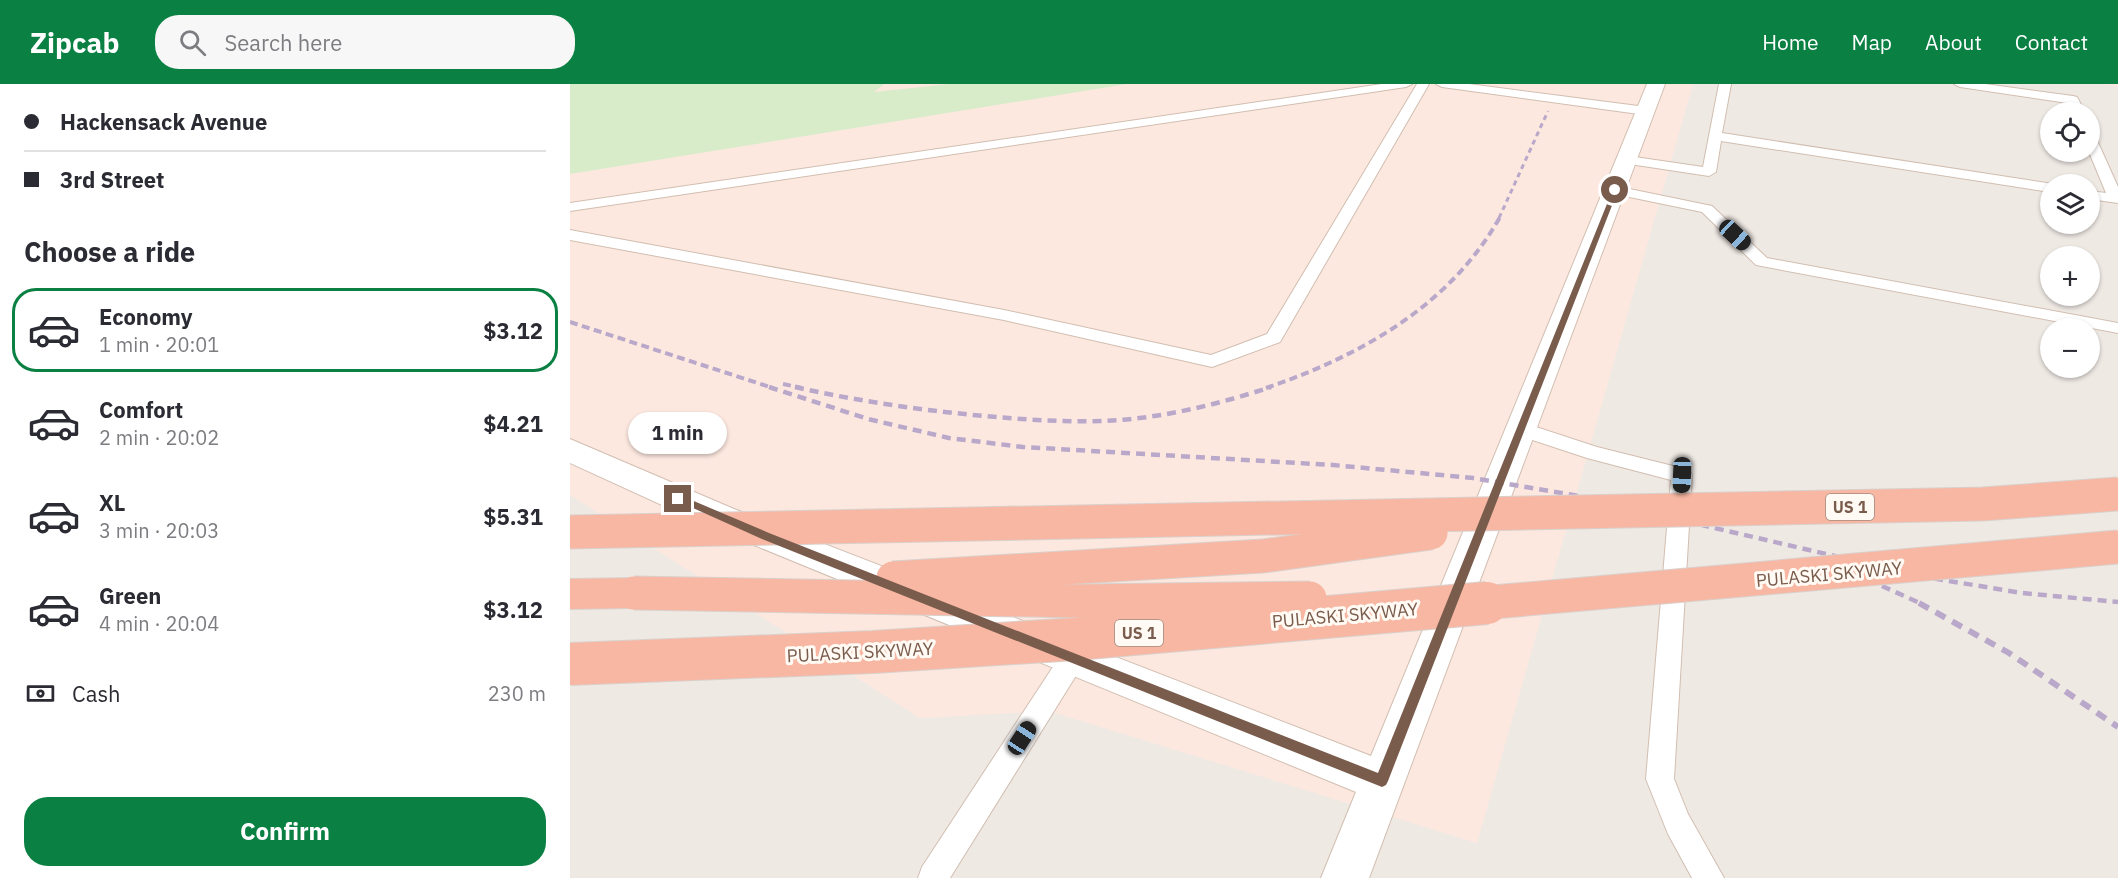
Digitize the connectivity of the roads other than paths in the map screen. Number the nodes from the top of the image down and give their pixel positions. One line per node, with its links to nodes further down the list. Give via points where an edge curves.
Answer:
1 (1406, 84): 16 (lane)
2 (1423, 84): 17 (lane, via 1274,338 1212,361 1004,315)
3 (1442, 84): 8 (lane)
4 (1656, 84): 8 (street)
5 (1725, 84): 9 (lane)
6 (1960, 84): 7 (lane)
7 (2074, 102)
8 (1646, 111): 10 (street)
9 (1715, 136): 10 (lane, via 1709,172); 12 (lane)
10 (1628, 160): 13 (street)
11 (2100, 161): 15 (lane)
12 (2040, 186)
13 (1615, 190): 18 (lane, via 1707,209 1762,262); 19 (street)
14 (2100, 196): 15 (lane)
15 (2117, 199)
16 (570, 207)
17 (570, 235)
18 (2118, 328)
19 (1521, 429): 30 (street); 33 (lane, via 1594,453 1682,475 1660,780 1678,824)
20 (570, 450): 28 (street, via 722,518)
21 (2118, 494): 22 (highway, US 1, bridge, via 1983,504)
22 (1581, 513): 23 (highway, US 1, bridge); 26 (highway, bridge, via 1263,556)
23 (570, 532)
24 (2118, 547): 25 (highway, PULASKI SKYWAY / US 1, bridge)
25 (1708, 585): 26 (highway, bridge, via 1411,597 1104,601); 29 (highway, PULASKI SKYWAY / US 1, bridge, via 1076,639 861,653)
26 (634, 593): 27 (highway)
27 (570, 594)
28 (1073, 658): 30 (street); 31 (lane)
29 (570, 664)
30 (1382, 781): 32 (street)
31 (933, 878)
32 (1345, 878)
33 (1709, 878)

